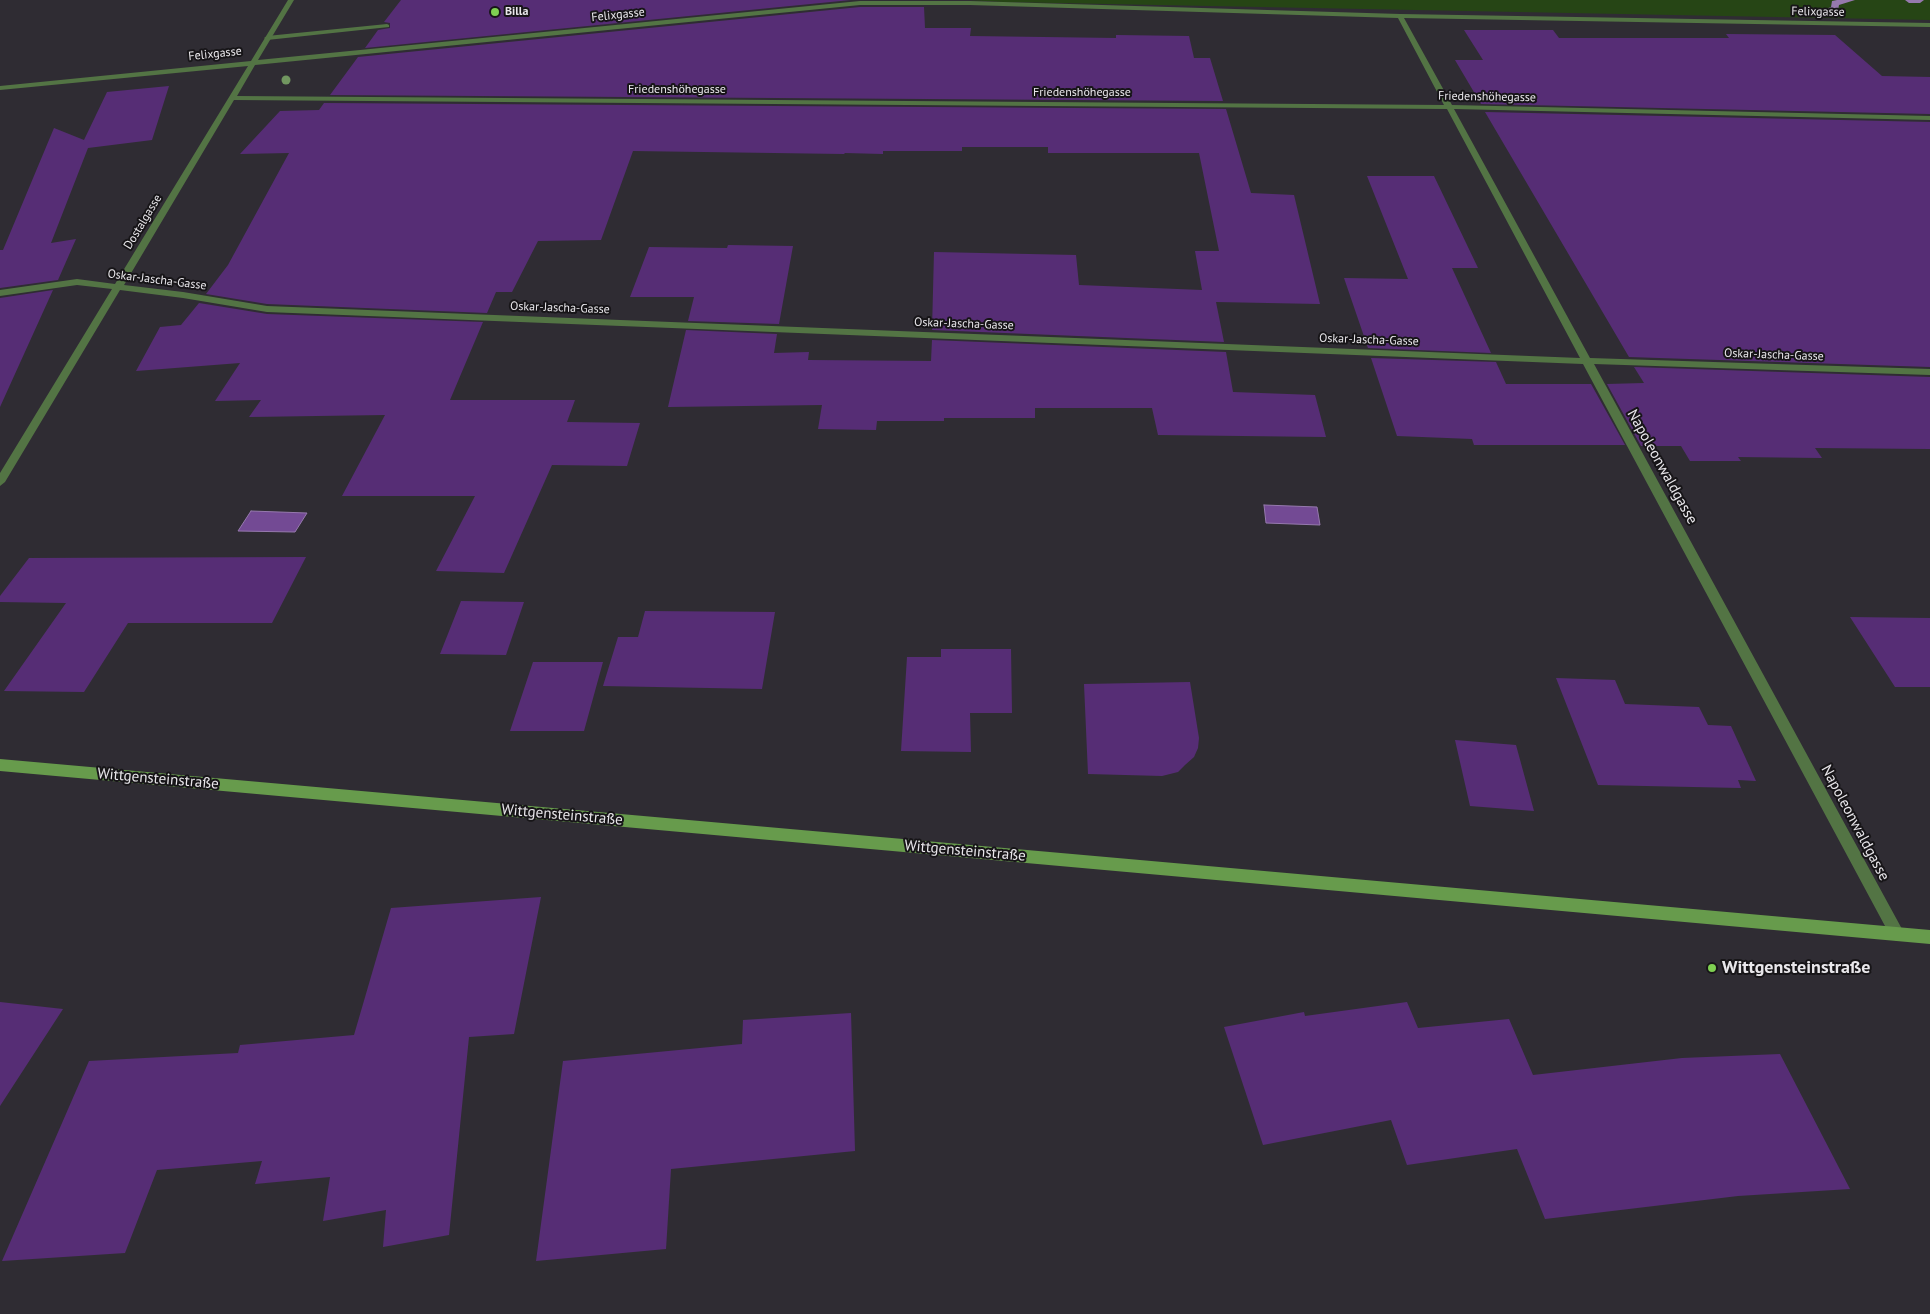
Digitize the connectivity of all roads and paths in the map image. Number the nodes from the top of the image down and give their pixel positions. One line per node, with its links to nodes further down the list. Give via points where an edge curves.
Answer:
1 (291, 0): 5 (street, Dostalgasse)
2 (1400, 16): 3 (street, Felixgasse); 6 (street, Felixgasse, via 970,3 860,3); 9 (street, Napoleonwaldgasse)
3 (1930, 25)
4 (387, 26): 5 (street)
5 (267, 38): 6 (street, Dostalgasse)
6 (253, 62): 7 (street, Felixgasse); 8 (street, Dostalgasse)
7 (0, 88)
8 (233, 98): 9 (street, Friedenshöhegasse); 11 (street, Dostalgasse)
9 (1449, 107): 10 (street, Friedenshöhegasse); 13 (street, Napoleonwaldgasse)
10 (1930, 118)
11 (118, 287): 12 (street, Oskar-Jascha-Gasse, via 78,282); 13 (street, Oskar-Jascha-Gasse, via 267,309); 15 (street, Dostalgasse)
12 (0, 293)
13 (1587, 361): 14 (street, Oskar-Jascha-Gasse); 17 (street, Napoleonwaldgasse)
14 (1930, 372)
15 (0, 482)
16 (0, 765): 17 (street, Wittgensteinstraße)
17 (1897, 934): 18 (street, Wittgensteinstraße)
18 (1930, 936)

